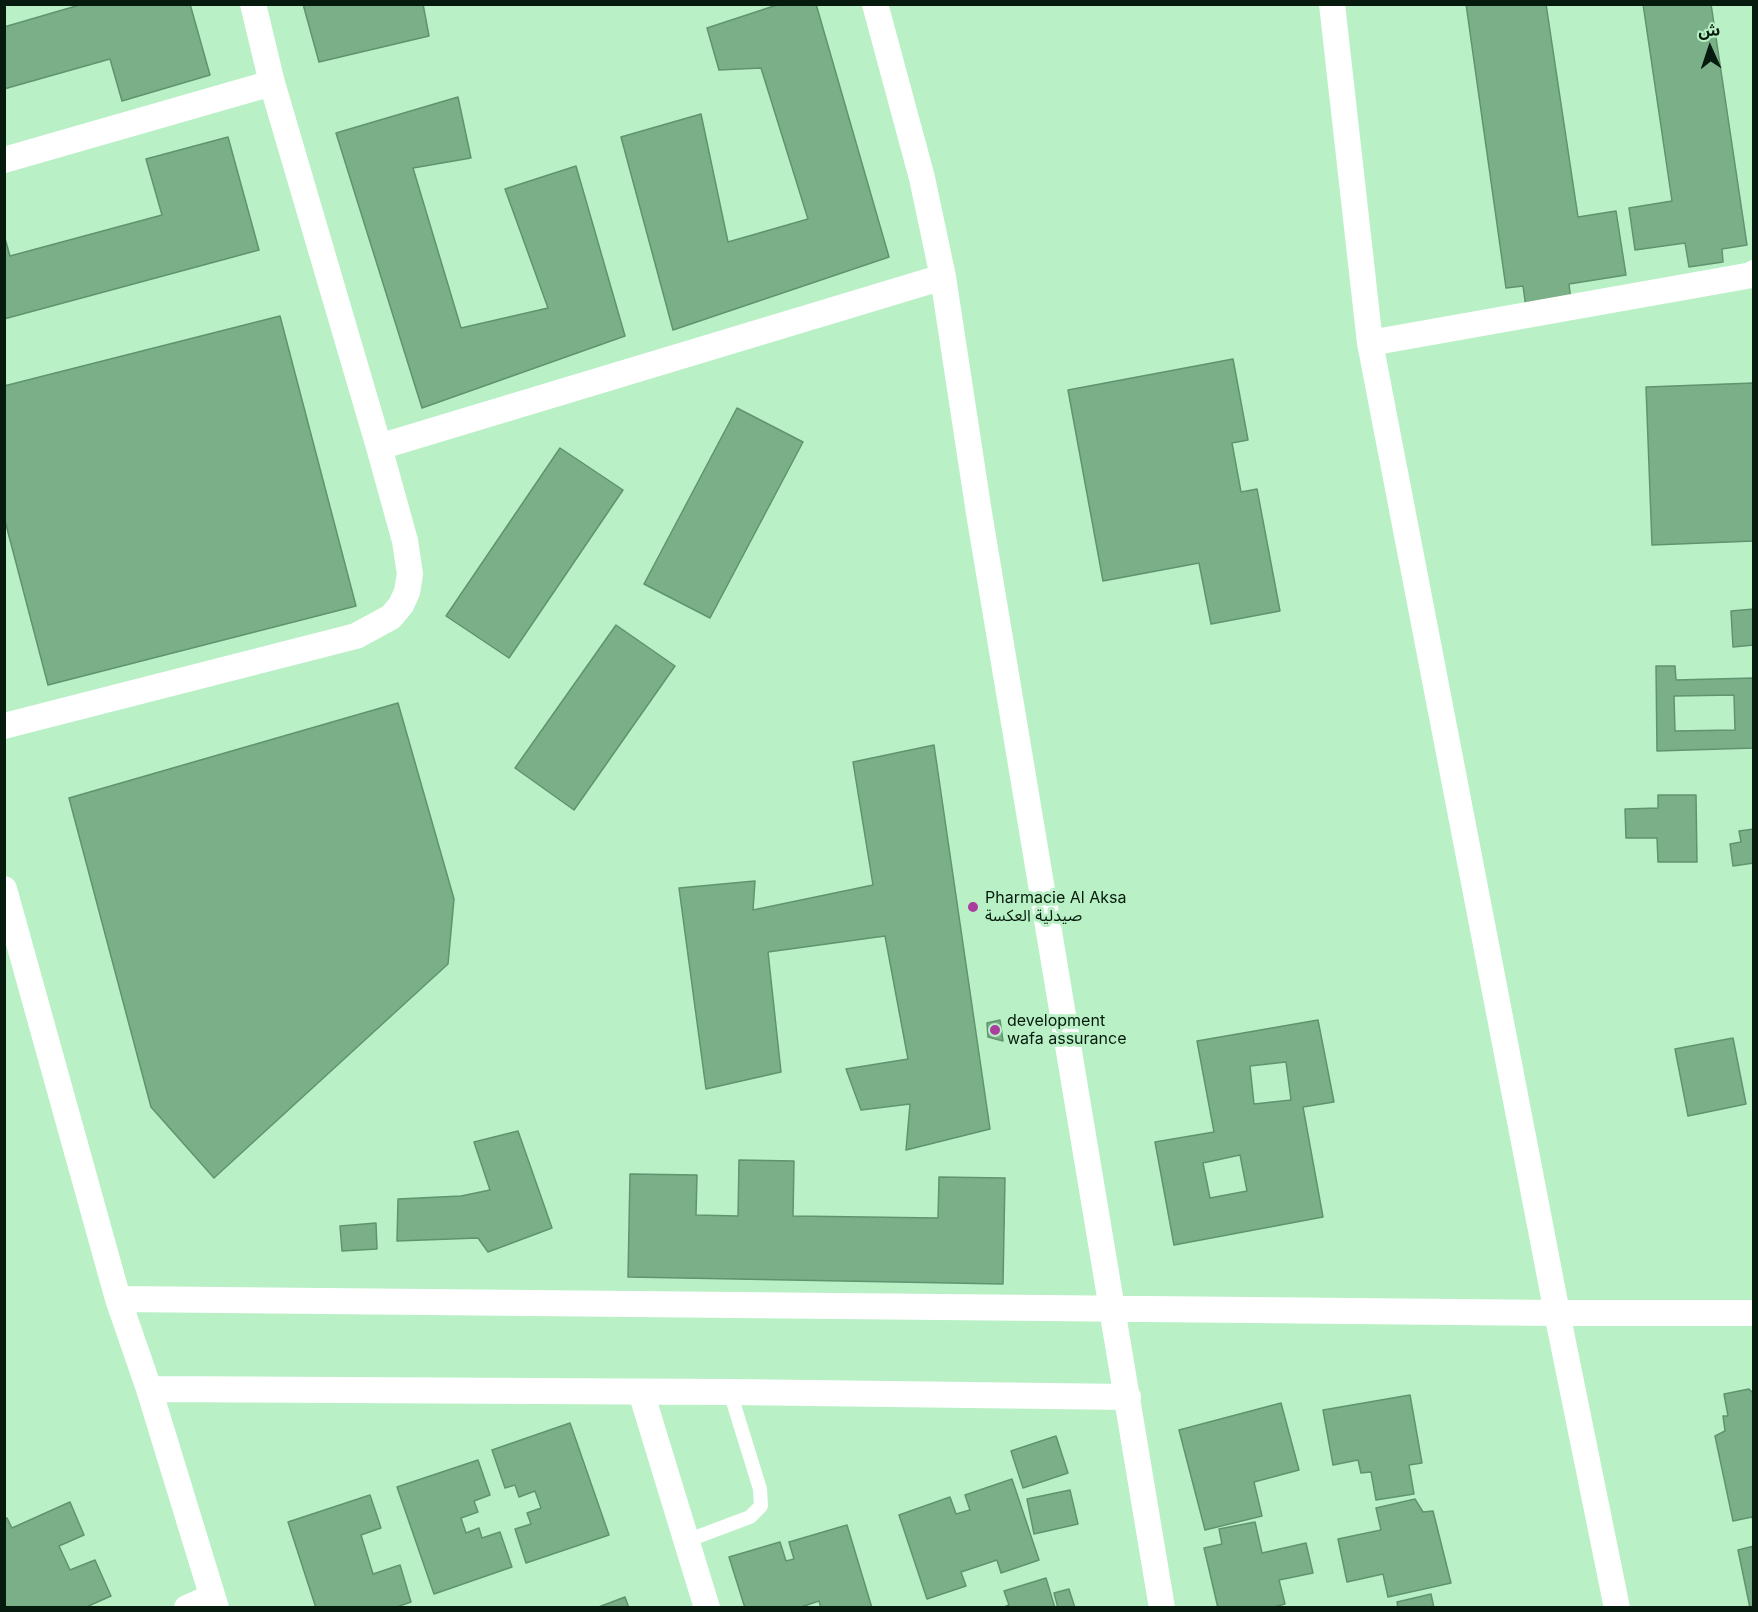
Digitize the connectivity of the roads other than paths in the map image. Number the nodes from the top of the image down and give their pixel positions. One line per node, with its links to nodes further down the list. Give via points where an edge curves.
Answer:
1 (253, 4): 4 (street)
2 (875, 4): 7 (street, via 922,178)
3 (1332, 4): 8 (street)
4 (272, 83): 5 (street); 9 (street)
5 (4, 160)
6 (1754, 273): 8 (street)
7 (943, 277): 9 (street); 13 (street)
8 (1370, 344): 14 (street)
9 (379, 447): 10 (street, via 410,574 407,592 391,617 356,636)
10 (4, 726)
11 (4, 889): 12 (street)
12 (118, 1299): 13 (street); 16 (street)
13 (1114, 1309): 14 (street); 19 (street)
14 (1557, 1313): 15 (street); 25 (street)
15 (1754, 1313)
16 (149, 1389): 17 (street); 21 (street)
17 (641, 1392): 18 (street); 20 (street)
18 (730, 1392): 19 (street); 20 (lane, via 760,1489 761,1506 750,1517)
19 (1128, 1397): 24 (street)
20 (686, 1540): 23 (street)
21 (214, 1602): 22 (street)
22 (187, 1608)
23 (707, 1608)
24 (1162, 1608)
25 (1617, 1608)

